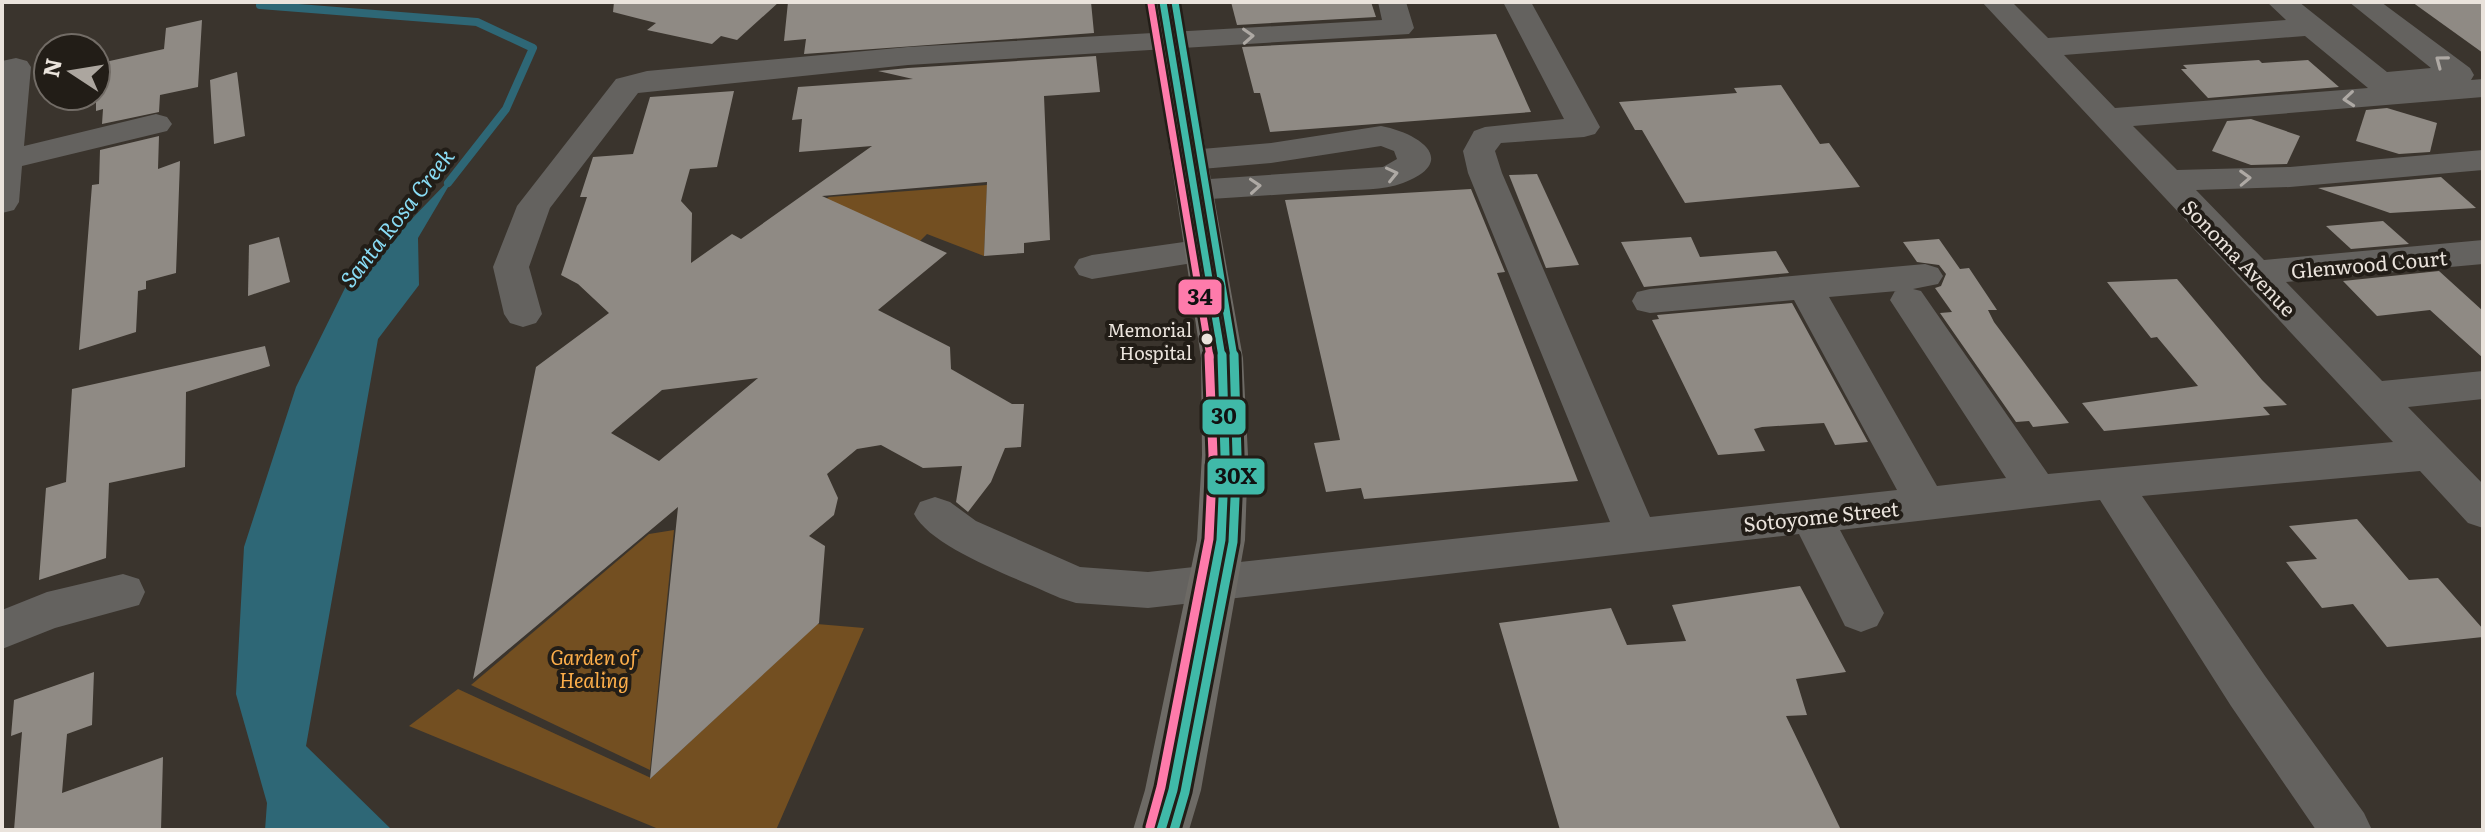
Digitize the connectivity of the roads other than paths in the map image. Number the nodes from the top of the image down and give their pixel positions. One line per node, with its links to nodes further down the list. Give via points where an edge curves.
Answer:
1 (1163, 2): 8 (main road)
2 (1392, 2): 8 (street, one-way to 2, via 1399,28)
3 (1517, 2): 37 (street, via 1584,127 1496,134 1485,138 1479,151)
4 (1996, 2): 9 (street, Sonoma Avenue)
5 (2281, 2): 7 (street)
6 (2363, 2): 7 (street, one-way to 6, via 2380,82 2459,75)
7 (2312, 27): 9 (street)
8 (1170, 40): 17 (main road); 27 (street, via 789,65 627,86 534,206 511,267)
9 (2040, 48): 12 (street, Sonoma Avenue)
10 (9, 69): 15 (street)
11 (2483, 88): 12 (street, one-way to 12)
12 (2107, 118): 18 (street, Sonoma Avenue)
13 (156, 124): 15 (street)
14 (1309, 147): 17 (street); 19 (street); 19 (street, one-way to 14, via 1389,177 1414,166 1415,156 1398,139 1381,136)
15 (7, 160): 20 (street)
16 (2483, 160): 18 (street, one-way to 16, via 2290,177)
17 (1193, 175): 19 (street, one-way to 19); 21 (main road)
18 (2167, 181): 24 (street, Sonoma Avenue)
19 (1316, 188)
20 (2, 202)
21 (1205, 251): 23 (street); 38 (main road, via 1222,358 1225,455)
22 (2483, 252): 24 (street, Glenwood Court)
23 (1092, 267)
24 (2255, 273): 29 (street, Sonoma Avenue)
25 (1805, 286): 26 (street); 32 (street, via 1917,288); 33 (street)
26 (1650, 301)
27 (523, 314)
28 (2483, 385): 29 (street)
29 (2373, 396): 30 (street, Sonoma Avenue)
30 (2428, 455): 31 (street, Sotoyome Street); 34 (street, Sonoma Avenue)
31 (2111, 483): 32 (street, Sotoyome Street); 43 (street)
32 (2037, 491): 33 (street, Sotoyome Street)
33 (1926, 504): 36 (street, Sotoyome Street)
34 (2483, 511)
35 (935, 514): 38 (street, Sotoyome Street, via 961,533 1076,585 1148,590)
36 (1811, 516): 37 (street, Sotoyome Street); 40 (street)
37 (1637, 536): 38 (street, Sotoyome Street)
38 (1214, 583): 42 (main road)
39 (123, 592): 41 (street, via 47,611)
40 (1861, 613)
41 (2, 630)
42 (1161, 830)
43 (2346, 830)

